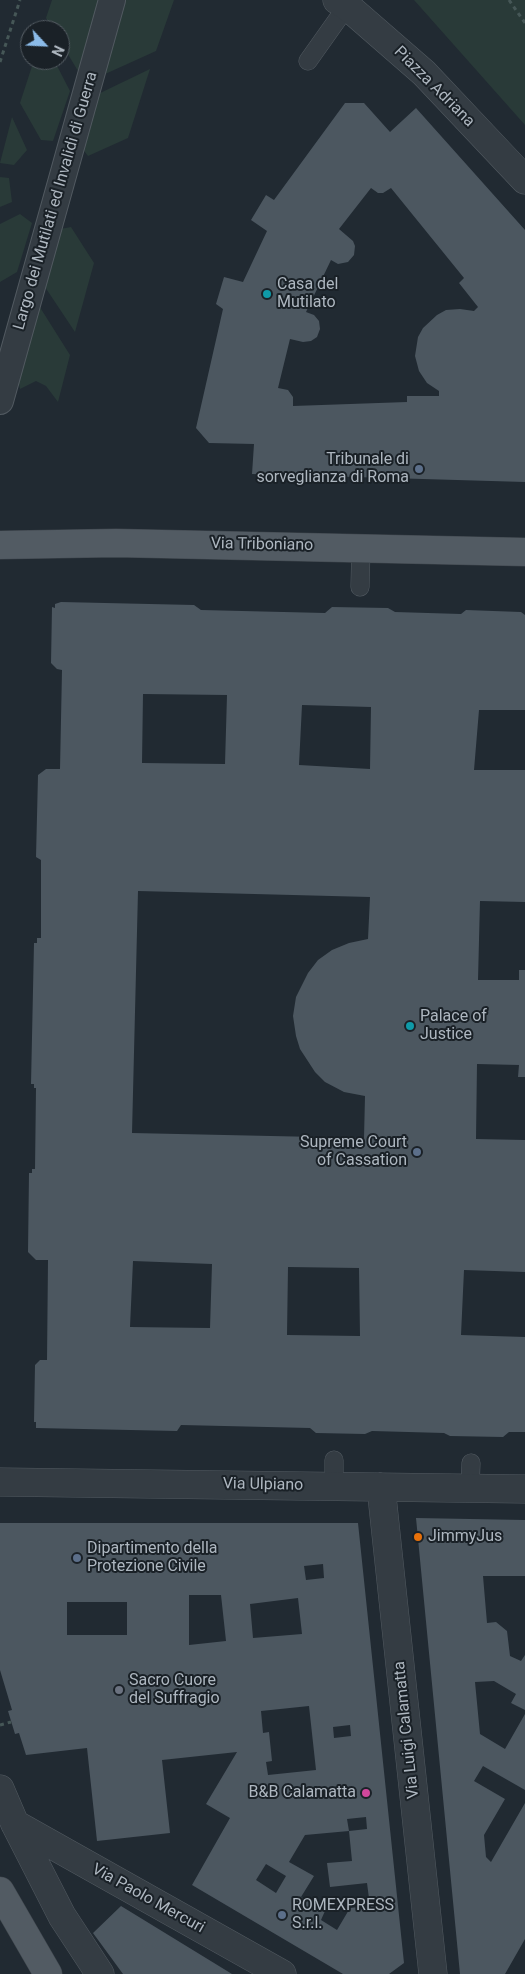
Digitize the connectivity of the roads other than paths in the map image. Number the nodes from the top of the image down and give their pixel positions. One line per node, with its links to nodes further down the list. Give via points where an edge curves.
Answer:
1 (112, 0): 5 (street, Largo dei Mutilati ed Invalidi di Guerra)
2 (342, 3): 3 (lane); 4 (street, Piazza Adriana, via 424,73)
3 (308, 61)
4 (525, 180)
5 (0, 401)
6 (0, 545): 7 (main road, Via Triboniano, via 116,543)
7 (361, 547): 8 (main road, Via Triboniano); 9 (lane)
8 (525, 552)
9 (360, 587)
10 (0, 1482): 11 (street, Via Ulpiano, via 334,1473)
11 (381, 1487): 12 (street, Via Ulpiano, via 470,1475); 19 (street, Via Luigi Calamatta)
12 (525, 1489)
13 (0, 1790): 14 (street)
14 (15, 1824): 17 (street, via 62,1916); 18 (street, Via Paolo Mercuri)
15 (0, 1891): 16 (main road)
16 (48, 1974)
17 (100, 1974)
18 (282, 1974)
19 (433, 1974)

